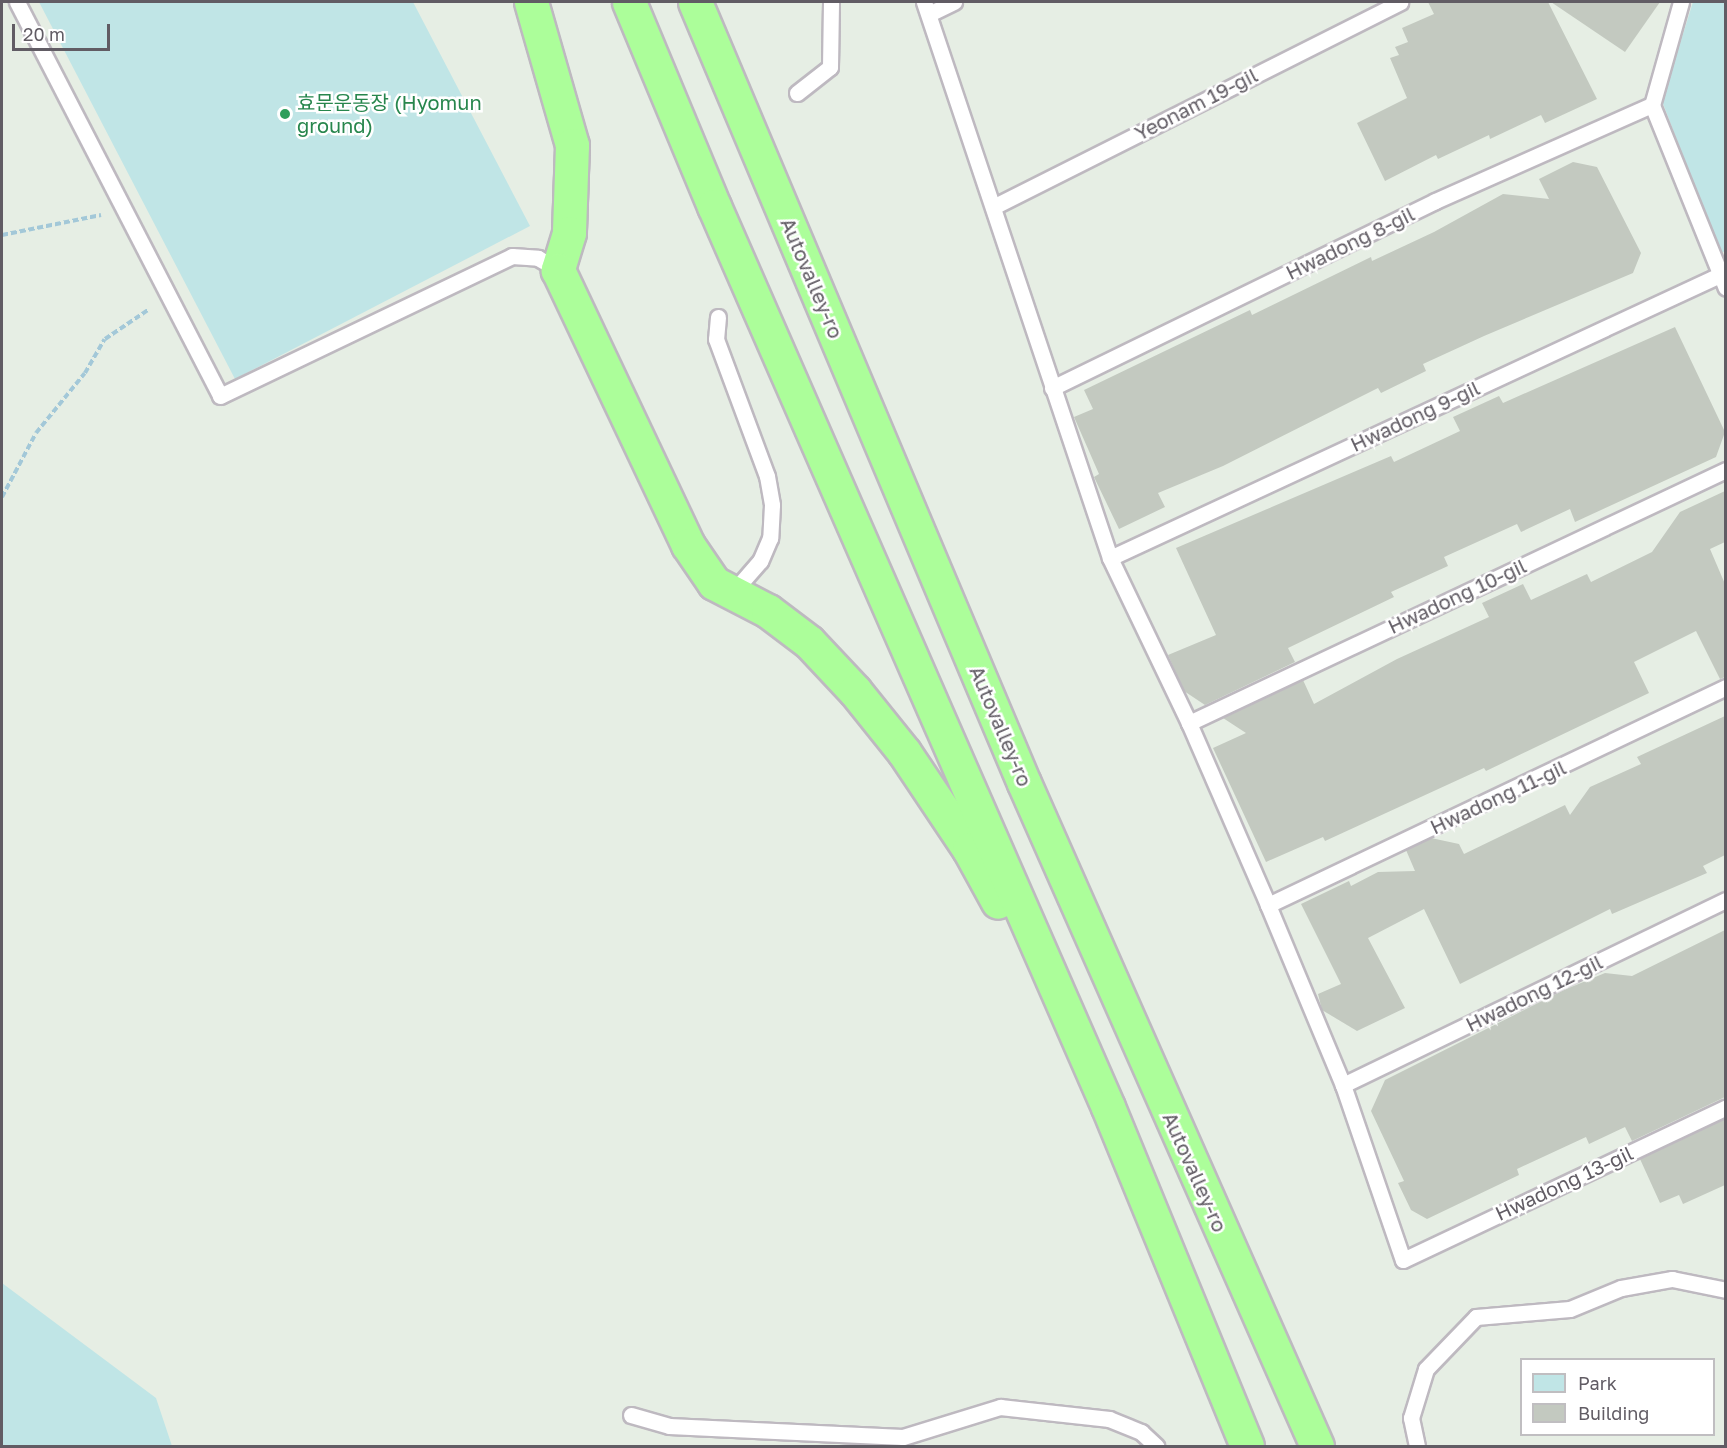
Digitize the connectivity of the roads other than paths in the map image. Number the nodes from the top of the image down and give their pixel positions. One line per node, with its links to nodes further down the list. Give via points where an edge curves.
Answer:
1 (17, 2): 13 (lane, via 220,396 512,256 538,258)
2 (531, 2): 13 (highway, via 572,145 570,222)
3 (629, 2): 25 (highway, via 714,206)
4 (694, 2): 31 (highway, Autovalley-ro, via 1024,783)
5 (831, 2): 10 (lane, via 830,67)
6 (954, 2): 9 (lane)
7 (1400, 2): 12 (lane, Yeonam 19-gil)
8 (1681, 2): 11 (lane)
9 (927, 8): 12 (lane)
10 (797, 93)
11 (1652, 105): 14 (lane); 16 (lane, Hwadong 8-gil, via 1435,201)
12 (993, 207): 16 (lane)
13 (558, 270): 19 (highway, via 688,545 714,583)
14 (1723, 278): 18 (lane, Hwadong 9-gil)
15 (718, 317): 19 (lane, via 716,339 767,476 772,505 770,538 760,561)
16 (1052, 388): 18 (lane)
17 (1725, 470): 21 (lane, Hwadong 10-gil)
18 (1110, 558): 21 (lane)
19 (734, 591): 25 (highway, via 768,610 809,642 904,752 969,849)
20 (1725, 687): 23 (lane, Hwadong 11-gil)
21 (1189, 723): 23 (lane)
22 (1725, 900): 24 (lane, Hwadong 12-gil)
23 (1268, 905): 24 (lane)
24 (1343, 1085): 26 (lane, Hwadong 13-gil, via 1404,1260)
25 (1108, 1107): 30 (highway)
26 (1725, 1107)
27 (1725, 1290): 32 (lane, via 1672,1279 1621,1288 1570,1309 1476,1317 1426,1369 1411,1418)
28 (631, 1415): 29 (lane, via 669,1426 903,1437 1000,1407 1109,1419 1141,1432)
29 (1156, 1446)
30 (1247, 1446)
31 (1317, 1446)
32 (1416, 1446)

